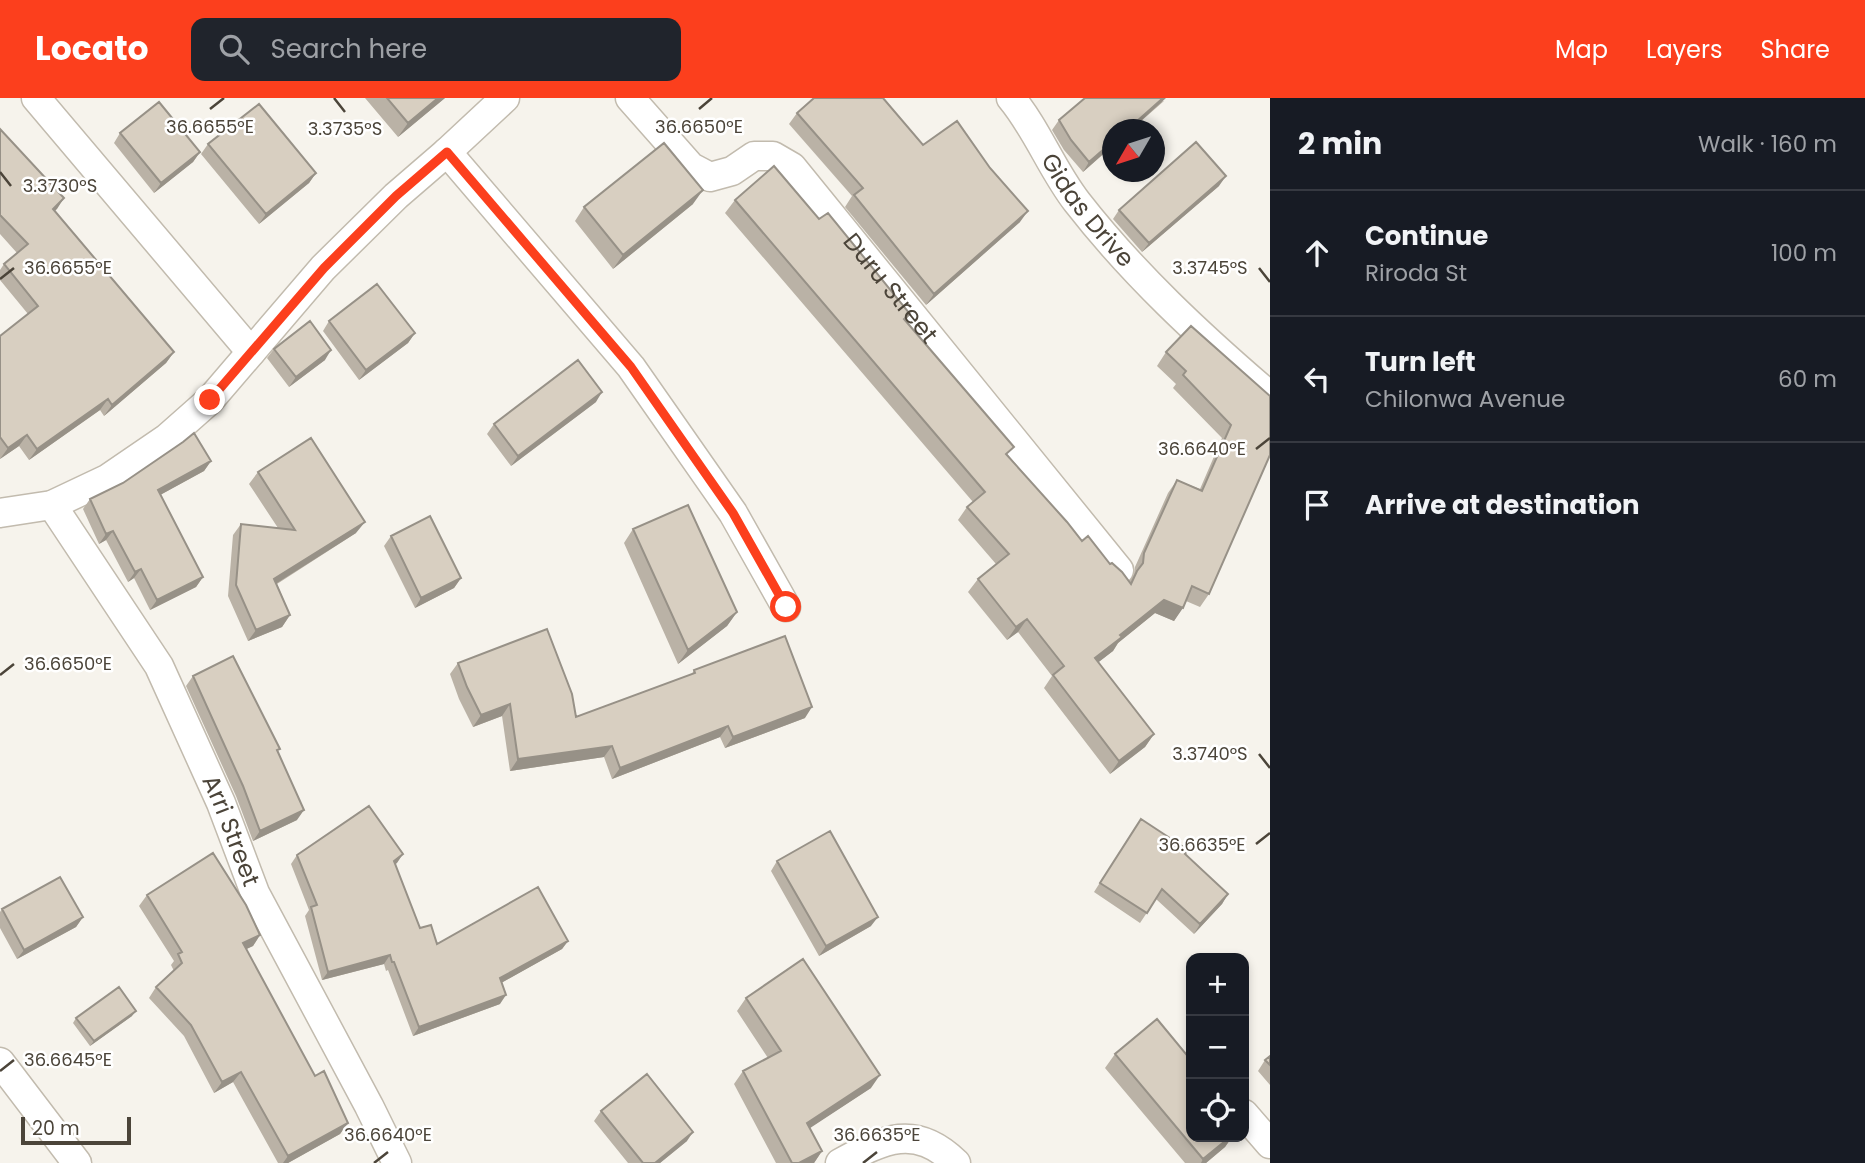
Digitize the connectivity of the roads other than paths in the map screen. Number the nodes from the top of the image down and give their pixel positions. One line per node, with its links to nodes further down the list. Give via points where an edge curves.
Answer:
1 (36, 98): 6 (street)
2 (505, 98): 5 (street)
3 (630, 98): 10 (street, Duru Street, via 691,167 710,177 732,171 754,156 773,156 792,167)
4 (1011, 98): 7 (street, Gidas Drive, via 1076,201 1137,271)
5 (447, 152): 6 (street, via 324,268); 11 (street, via 631,367 733,513)
6 (251, 352): 8 (street, via 210,400 167,438 107,479)
7 (1270, 396)
8 (52, 505): 9 (street); 16 (street, Arri Street, via 159,666 221,803 255,893)
9 (0, 513)
10 (1119, 570)
11 (786, 607)
12 (0, 1062): 15 (street)
13 (1249, 1120): 14 (street)
14 (1270, 1144)
15 (77, 1163)
16 (397, 1163)
17 (840, 1163): 18 (street, via 903,1139 924,1141)
18 (956, 1163)

